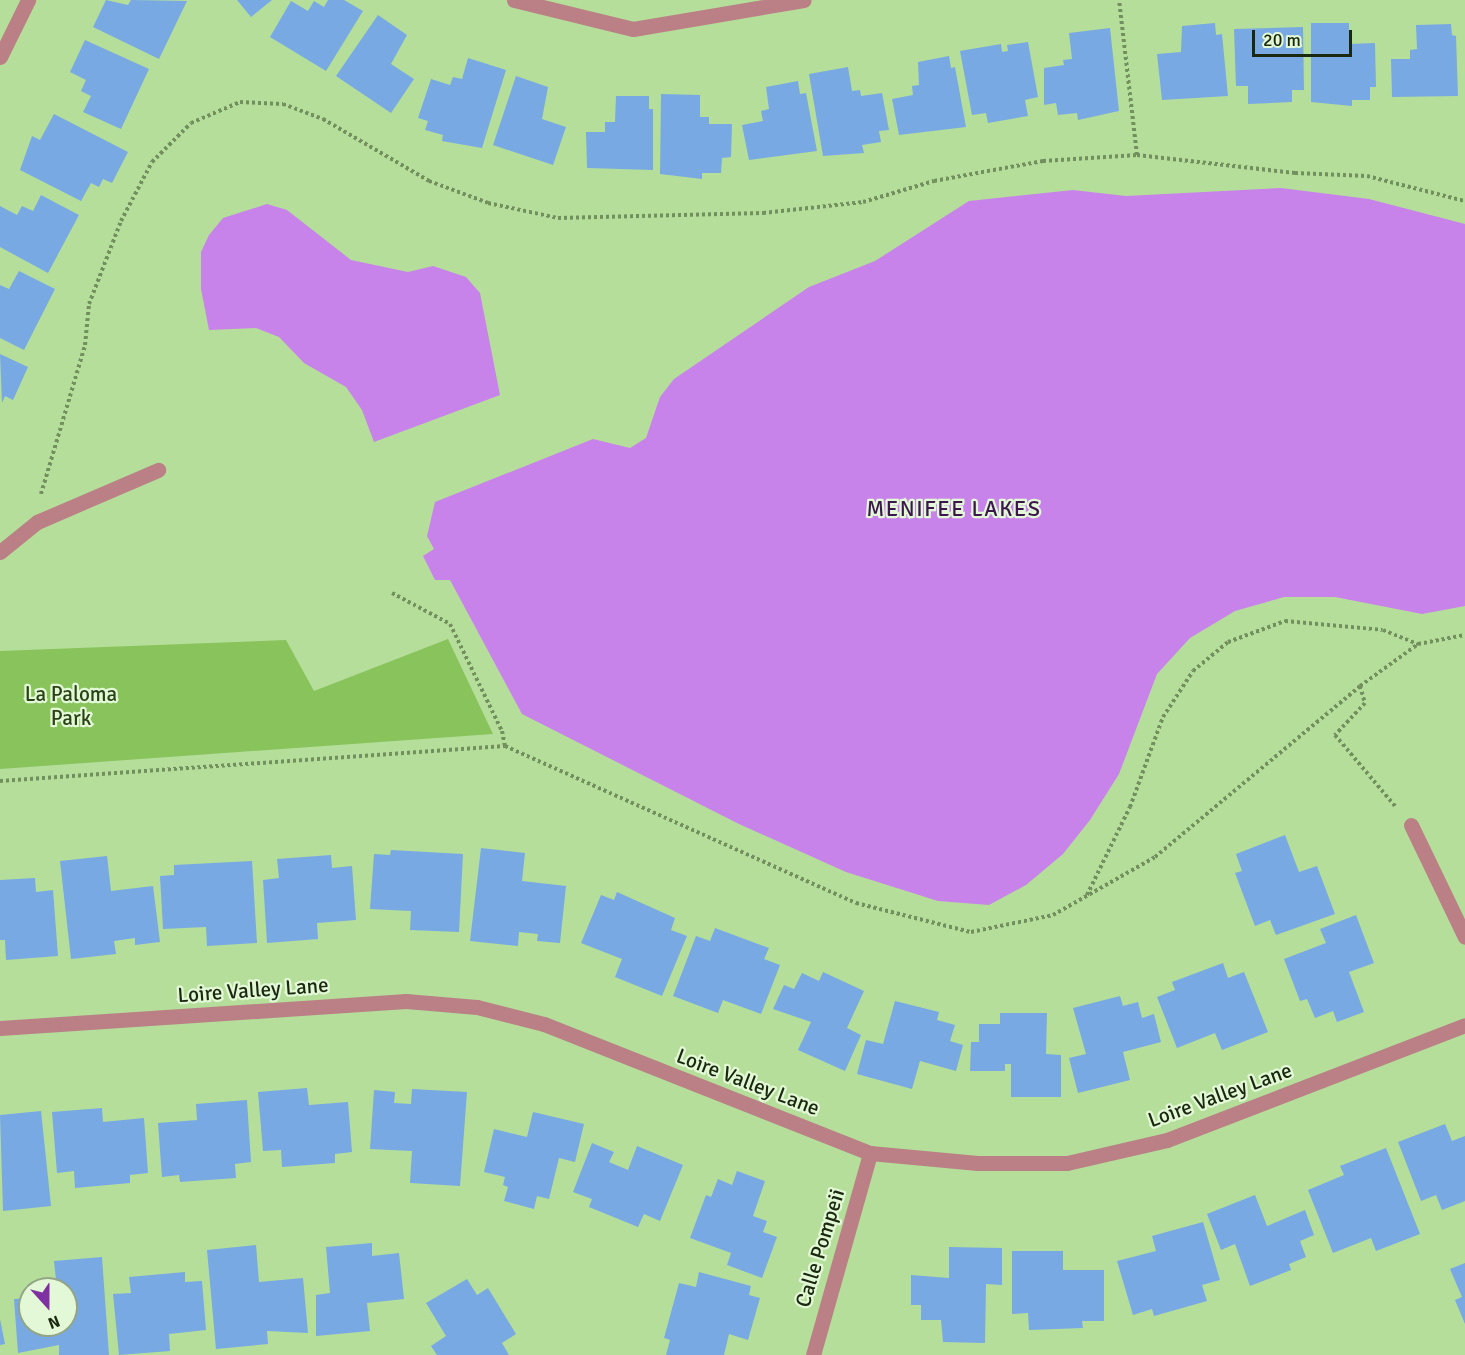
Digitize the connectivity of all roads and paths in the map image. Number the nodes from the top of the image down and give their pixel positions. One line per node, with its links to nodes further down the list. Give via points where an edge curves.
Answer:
1 (28, 0): 5 (street)
2 (514, 0): 3 (street, via 633,28)
3 (804, 0)
4 (1119, 0): 6 (path)
5 (0, 57)
6 (1137, 155): 7 (path, via 1295,173 1367,176); 9 (path, via 1043,162 934,181 863,202 763,213 558,218 488,203 429,181 323,119 284,104 240,102 191,123 152,162 121,221 89,304 85,345)
7 (1465, 201)
8 (158, 470): 10 (street, via 37,522)
9 (40, 500)
10 (0, 552)
11 (392, 593): 15 (path, via 450,624 502,730)
12 (1465, 635): 13 (path)
13 (1418, 644): 14 (path); 18 (path, via 1383,630 1285,621 1228,642 1193,671 1163,717 1130,807)
14 (1360, 686): 17 (path, via 1365,703 1335,735); 18 (path, via 1155,857)
15 (505, 746): 16 (path); 18 (path, via 856,903 971,932 1053,915)
16 (0, 781)
17 (1411, 825): 19 (street)
18 (1086, 896)
19 (1465, 938)
20 (1465, 1025): 22 (street, Loire Valley Lane, via 1167,1140 1067,1163 978,1162)
21 (0, 1028): 22 (street, Loire Valley Lane, via 406,1001 477,1007 544,1024)
22 (870, 1153): 23 (street, Calle Pompeii)
23 (813, 1355)

